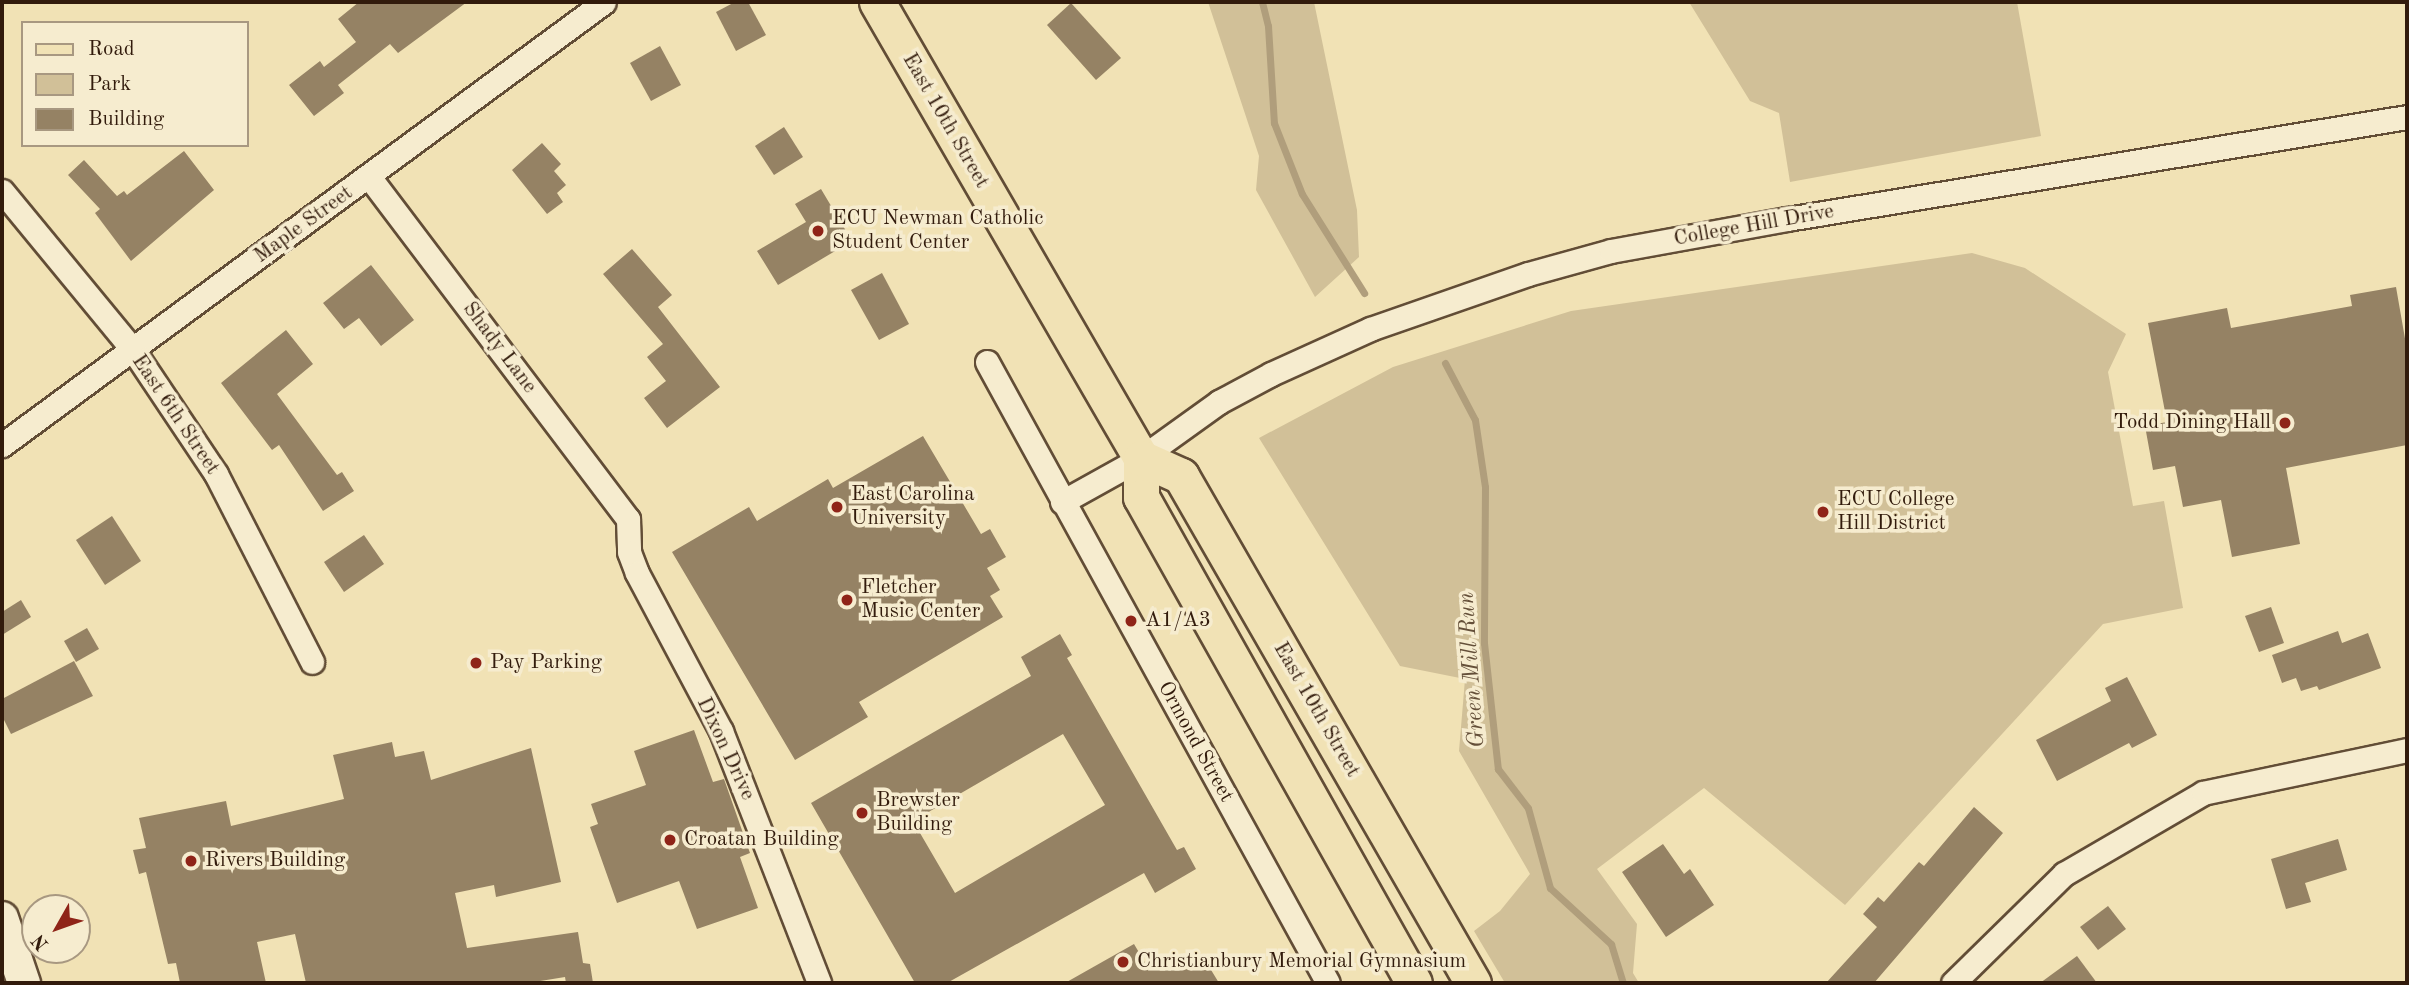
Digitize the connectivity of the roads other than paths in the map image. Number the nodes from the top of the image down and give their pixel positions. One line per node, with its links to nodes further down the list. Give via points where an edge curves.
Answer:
1 (604, 2): 4 (street, Maple Street)
2 (877, 2): 9 (main road, East 10th Street)
3 (2407, 117): 9 (street, College Hill Drive, via 1611,251 1370,328 1219,402)
4 (370, 178): 6 (street, Maple Street); 11 (street, Shady Lane)
5 (2, 191): 6 (street, East 6th Street)
6 (133, 350): 8 (street, Maple Street); 12 (street, East 6th Street, via 216,474)
7 (987, 362): 10 (street, Ormond Street)
8 (2, 445)
9 (1141, 458): 10 (street); 15 (main road, East 10th Street, via 1181,476); 19 (main road, via 1141,497)
10 (1062, 502): 18 (street, Ormond Street)
11 (628, 519): 17 (street, Dixon Drive, via 629,552 637,573 721,731)
12 (312, 662)
13 (2407, 750): 20 (street, via 2203,793 2064,874)
14 (2, 918): 16 (main road)
15 (1466, 981)
16 (24, 983)
17 (819, 983)
18 (1328, 983)
19 (1414, 983)
20 (1953, 983)

